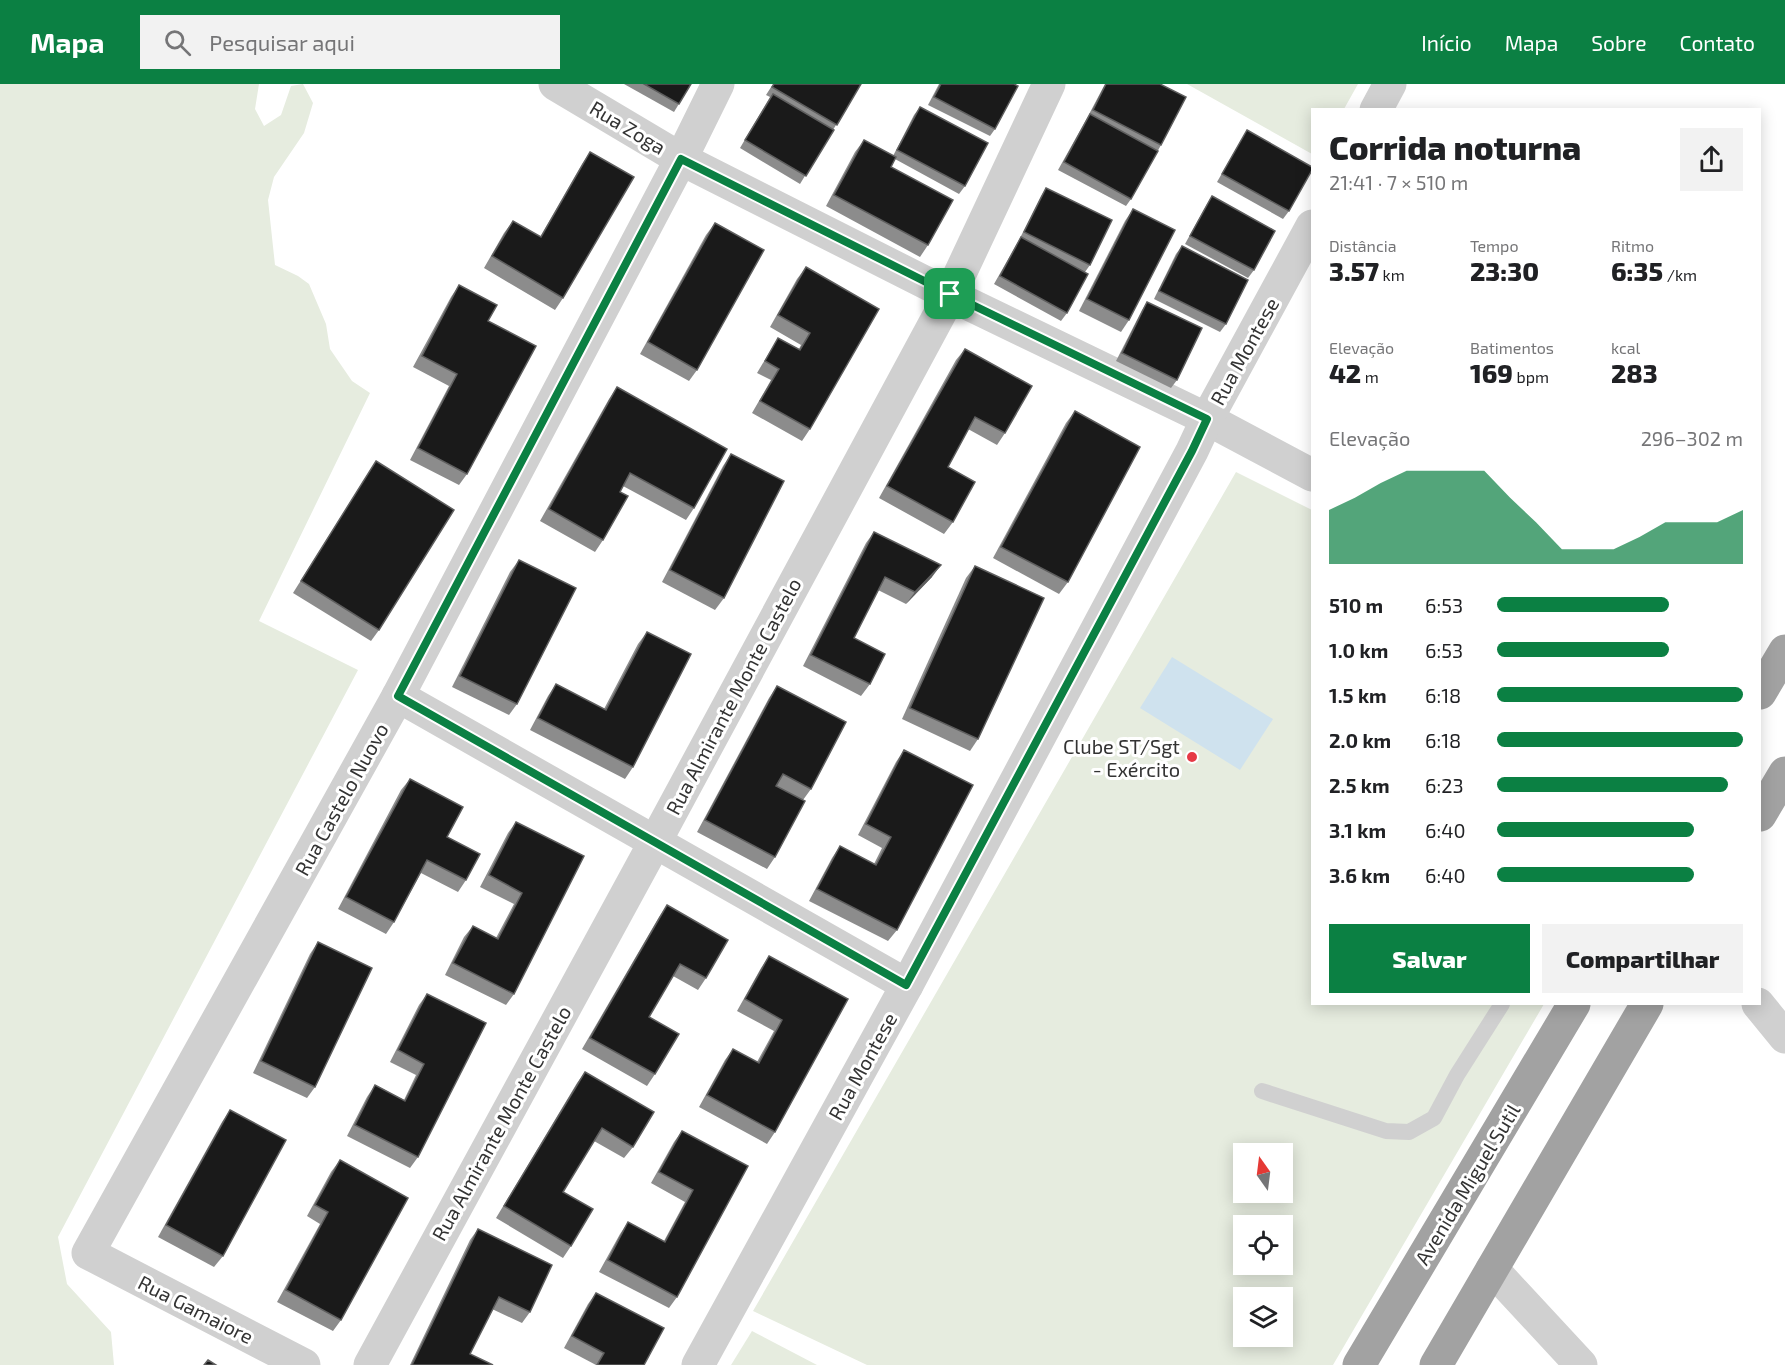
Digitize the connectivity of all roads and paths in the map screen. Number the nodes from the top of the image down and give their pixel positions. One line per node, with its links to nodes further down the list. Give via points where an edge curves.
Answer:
1 (555, 84): 6 (street, Rua Zoga)
2 (718, 84): 6 (street, Rua Castelo Nuovo)
3 (1049, 84): 8 (street, Rua Almirante Monte Castelo)
4 (1390, 84): 5 (street)
5 (1377, 108)
6 (681, 159): 8 (street, Rua Zoga); 13 (street, Rua Castelo Nuovo)
7 (1311, 228): 9 (street, Rua Montese)
8 (950, 294): 9 (street, Rua Zoga); 16 (street, Rua Almirante Monte Castelo)
9 (1207, 419): 10 (street, Rua Zoga); 17 (street, Rua Montese)
10 (1311, 474)
11 (1785, 651): 12 (highway)
12 (1761, 691)
13 (398, 696): 16 (street); 24 (street, Rua Castelo Nuovo)
14 (1785, 773): 15 (highway)
15 (1761, 813)
16 (655, 842): 17 (street); 27 (street, Rua Almirante Monte Castelo)
17 (906, 985): 28 (street, Rua Montese)
18 (1501, 1005): 23 (lane, via 1434,1118 1409,1132 1386,1131)
19 (1573, 1005): 29 (highway, Avenida Miguel Sutil)
20 (1646, 1005): 25 (highway)
21 (1759, 1005): 22 (street)
22 (1785, 1037)
23 (1262, 1091)
24 (88, 1253): 26 (street, Rua Gamaiore)
25 (1492, 1269): 30 (highway); 31 (street)
26 (304, 1365)
27 (370, 1365)
28 (698, 1365)
29 (1359, 1365)
30 (1436, 1365)
31 (1581, 1365)

